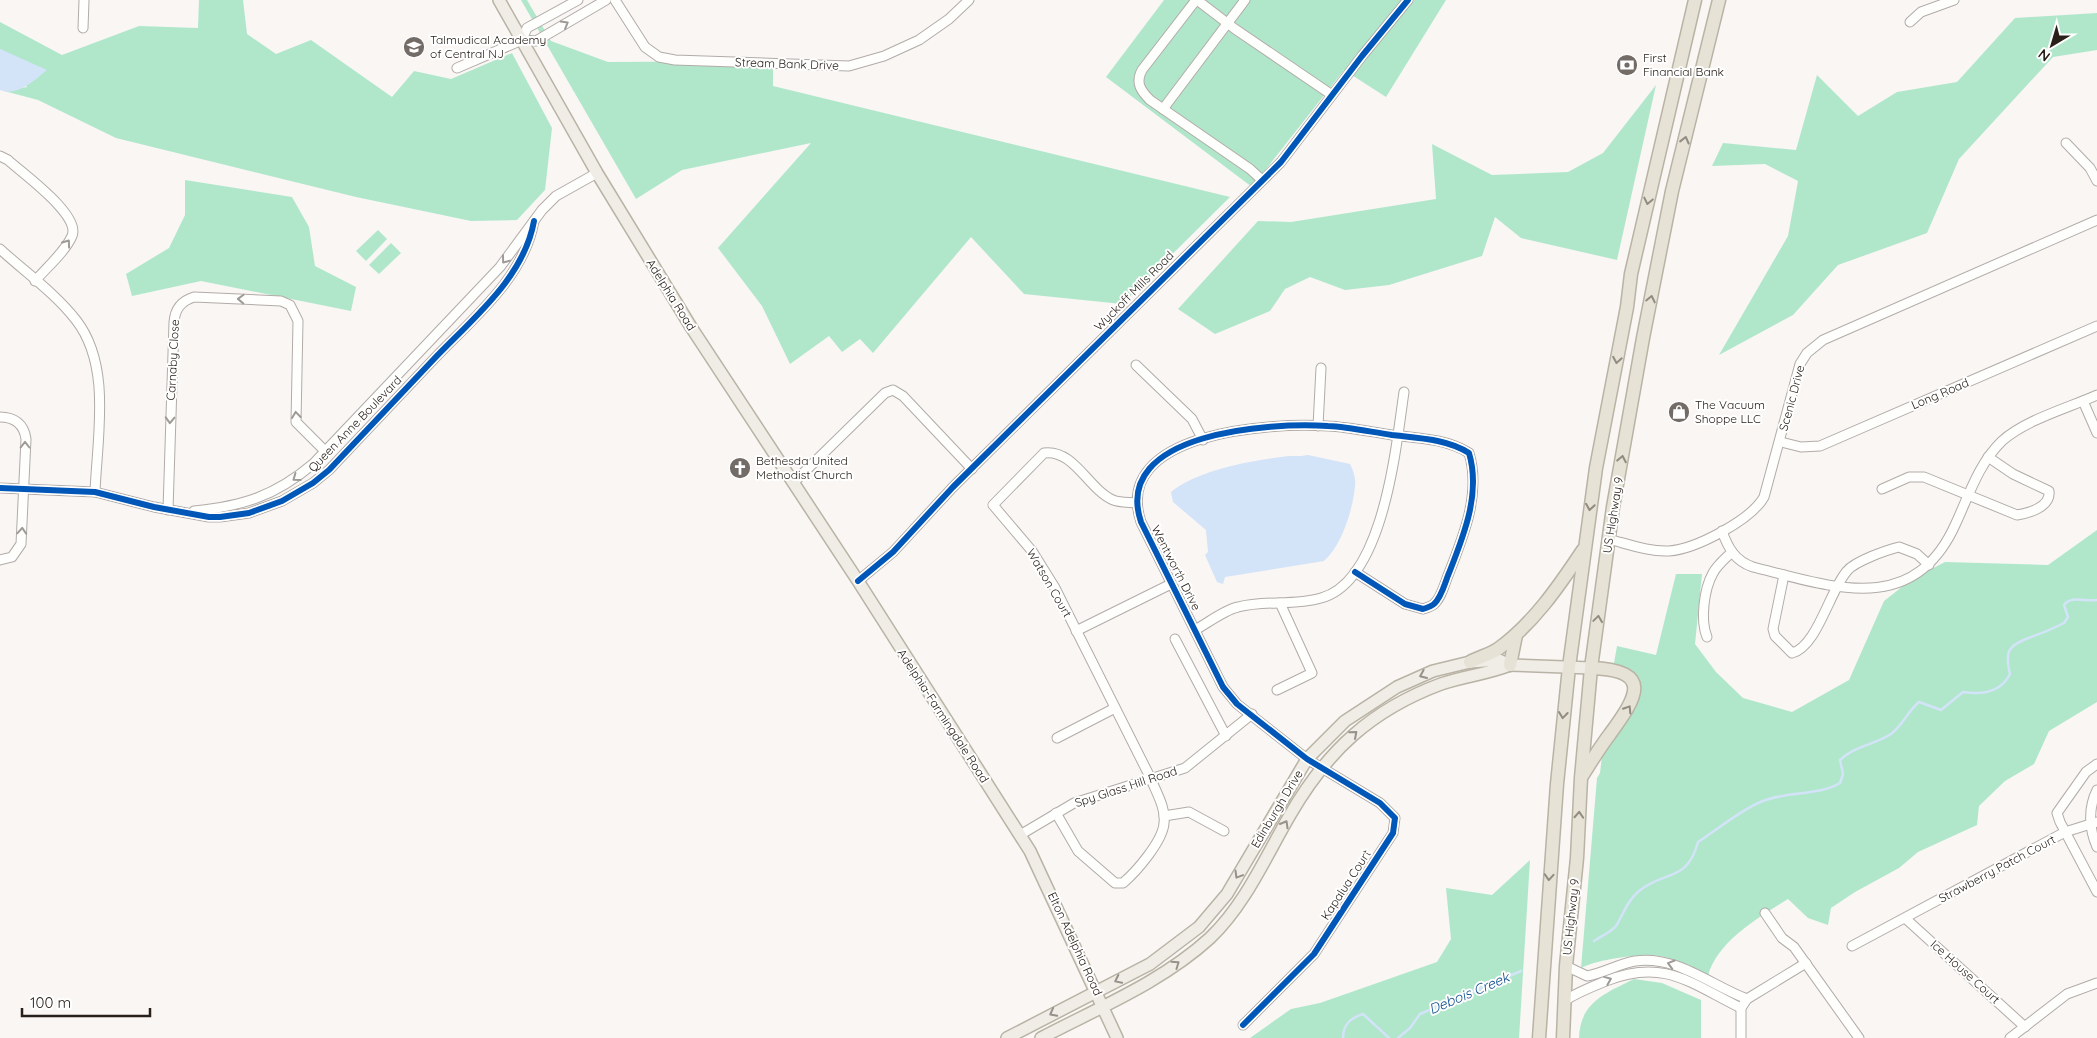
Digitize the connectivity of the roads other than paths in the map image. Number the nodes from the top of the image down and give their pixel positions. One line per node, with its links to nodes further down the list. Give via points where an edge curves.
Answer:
1 (84, 0): 15 (street)
2 (499, 0): 16 (main road, Adelphia Road)
3 (578, 0): 16 (street, via 527,28)
4 (606, 0): 16 (street, one-way to 4, via 536,41)
5 (615, 0): 6 (street, Stream Bank Drive, via 645,47 658,56 675,60 850,66 884,56 919,40)
6 (969, 0)
7 (1196, 0): 14 (street); 19 (street, via 1140,74 1140,89)
8 (1245, 0): 14 (street)
9 (1408, 0): 18 (street, Wyckoff Mills Road)
10 (1695, 0): 55 (highway, US Highway 9, one-way to 55, via 1631,274)
11 (1719, 0): 54 (highway, US Highway 9, one-way to 11, via 1672,191)
12 (1954, 0): 13 (street, via 1921,12)
13 (1910, 22)
14 (1227, 24): 18 (street); 19 (street)
15 (83, 28)
16 (522, 40): 17 (street); 22 (main road, Adelphia Road)
17 (457, 68)
18 (1332, 95): 23 (street, Wyckoff Mills Road, via 1293,148)
19 (1163, 109): 23 (street)
20 (2066, 144): 24 (street, via 2090,168)
21 (0, 156): 28 (street, one-way to 21, via 68,243 73,223 66,212)
22 (596, 173): 26 (street, Queen Anne Boulevard, via 552,199); 44 (main road, Adelphia Road)
23 (1262, 180): 43 (street, Wyckoff Mills Road)
24 (2097, 181)
25 (2097, 220): 40 (street, Scenic Drive, via 1818,342 1800,364)
26 (534, 221): 41 (street, Queen Anne Boulevard, one-way to 41, via 500,266); 52 (street, Queen Anne Boulevard, via 526,251 501,288 329,470 282,501 249,513 209,517)
27 (1, 253): 28 (street)
28 (35, 281): 48 (street, via 76,320 95,358 100,391)
29 (2097, 326): 40 (street, Long Road, via 1820,446 1801,447)
30 (1136, 365): 39 (street, via 1192,419)
31 (1321, 368): 36 (street)
32 (1404, 392): 38 (street)
33 (2097, 395): 34 (street)
34 (2083, 401): 37 (street); 42 (street, via 2012,433)
35 (0, 416): 46 (street, one-way to 35, via 25,433 14,419)
36 (1318, 426): 38 (street, Wentworth Drive); 39 (street, Wentworth Drive, via 1281,426 1232,432)
37 (2097, 433)
38 (1398, 435): 59 (street, Wentworth Drive, via 1377,533 1364,562); 59 (street, via 1456,444 1469,453 1473,487 1466,531 1441,593 1434,604 1424,609 1405,604)
39 (1203, 440): 50 (street, Wentworth Drive, via 1177,446 1149,466 1138,484)
40 (1781, 442): 53 (street, Scenic Drive, via 1768,488 1760,503 1741,522)
41 (325, 452): 51 (street, Carnaby Close, one-way to 51, via 294,417 298,321 290,305 280,300 188,299 177,309 174,322); 52 (street, Queen Anne Boulevard, one-way to 52, via 297,478 266,496 234,506)
42 (1988, 456): 49 (street); 49 (street, via 2013,474 2049,491 2049,498 2039,508 2017,515)
43 (972, 469): 44 (street, via 904,396 894,390 884,393); 61 (street, Wyckoff Mills Road, via 893,552)
44 (793, 483): 61 (main road, Adelphia Road)
45 (0, 488): 46 (street, Queen Anne Boulevard)
46 (24, 489): 48 (street, Queen Anne Boulevard); 57 (street, one-way to 46, via 12,557 21,544)
47 (1882, 489): 49 (street, via 1909,477 1924,477)
48 (95, 492): 51 (street, Queen Anne Boulevard)
49 (1969, 496): 58 (street, via 1946,545)
50 (1137, 502): 62 (street, Wentworth Drive, via 1141,522); 66 (street, Watson Court, via 1115,501 1104,495 1068,459 1054,451 1044,452 993,505 1032,551)
51 (168, 510): 52 (street, Queen Anne Boulevard)
52 (184, 513)
53 (1722, 531): 54 (street, Scenic Drive, via 1667,551); 56 (street)
54 (1608, 539): 73 (highway, US Highway 9, one-way to 54)
55 (1585, 546): 67 (highway, via 1562,582); 72 (highway, US Highway 9)
56 (1732, 552): 60 (street, via 1747,565); 68 (street, via 1719,564 1710,581 1702,614)
57 (0, 560)
58 (1929, 565): 63 (street, via 1913,577 1892,586 1866,590); 63 (street, via 1907,549 1892,549 1852,566)
59 (1355, 572): 64 (street, Wentworth Drive, via 1323,598)
60 (1784, 575): 63 (street); 63 (street, via 1774,629 1775,636 1792,652 1808,642)
61 (858, 581): 90 (main road, Adelphia-Farmingdale Road)
62 (1172, 584): 65 (street, Wentworth Drive); 66 (street)
63 (1836, 587)
64 (1280, 603): 65 (street, Wentworth Drive, via 1236,607); 74 (street, via 1312,673)
65 (1195, 630): 76 (street, Wentworth Drive, via 1223,687 1237,704)
66 (1076, 631): 75 (street, Watson Court)
67 (1516, 635): 70 (highway, via 1496,651); 71 (highway)
68 (1707, 637)
69 (1175, 639): 77 (street)
70 (1470, 662): 71 (main road, Edinburgh Drive, via 1499,660); 79 (main road, Edinburgh Drive, one-way to 79, via 1433,671 1397,686 1345,721)
71 (1510, 665): 72 (main road, Edinburgh Drive); 81 (main road, Edinburgh Drive, one-way to 71, via 1355,733 1406,699 1441,684)
72 (1569, 667): 73 (main road, Edinburgh Drive); 112 (highway, US Highway 9, one-way to 112, via 1555,802)
73 (1591, 668): 82 (highway, US Highway 9); 82 (highway, one-way to 73, via 1630,706 1634,692 1630,678 1619,670)
74 (1278, 690)
75 (1115, 708): 78 (street); 83 (street, Watson Court)
76 (1252, 714): 77 (street, Spy Glass Hill Road); 79 (street, Wentworth Drive)
77 (1226, 736): 83 (street, Spy Glass Hill Road, via 1185,768)
78 (1057, 738)
79 (1307, 759): 81 (street, Wentworth Drive); 102 (main road, Edinburgh Drive, one-way to 102, via 1227,894 1199,927 1160,958)
80 (2097, 764): 89 (street, via 2086,772 2058,813)
81 (1320, 768): 105 (main road, Edinburgh Drive, one-way to 81, via 1178,964 1220,927 1240,902); 107 (street, Kapalua Court, via 1380,803 1395,818 1393,833 1314,954)
82 (1581, 778): 98 (highway, US Highway 9, one-way to 82)
83 (1151, 779): 85 (street, Spy Glass Hill Road, via 1074,803); 86 (street, Watson Court)
84 (2097, 790): 87 (street, via 2091,807)
85 (1056, 813): 86 (street, via 1078,851 1115,883 1123,883 1157,842); 90 (street, Spy Glass Hill Road)
86 (1164, 816): 88 (street, via 1189,812)
87 (2094, 823): 89 (street, Strawberry Patch Court); 91 (street)
88 (1224, 831)
89 (2065, 832): 93 (street); 95 (street, Strawberry Patch Court)
90 (1020, 835): 92 (main road, Adelphia-Farmingdale Road)
91 (2097, 847)
92 (1030, 851): 102 (main road, Elton Adelphia Road)
93 (2097, 892)
94 (1765, 913): 97 (street, via 1782,938)
95 (1905, 918): 96 (street, Strawberry Patch Court); 108 (street, Ice House Court)
96 (1852, 946)
97 (1806, 963): 103 (street); 115 (street)
98 (1566, 966): 99 (street, one-way to 98, via 1665,962 1642,961 1584,976); 104 (highway, US Highway 9)
99 (1690, 972): 100 (street); 103 (street)
100 (1686, 981): 104 (street, one-way to 100, via 1587,988 1635,972 1660,972); 106 (street)
101 (2097, 983): 108 (street, via 2068,994)
102 (1096, 990): 105 (main road, Elton Adelphia Road); 109 (main road, Edinburgh Drive, one-way to 109)
103 (1747, 999): 106 (street)
104 (1564, 1001): 113 (highway, US Highway 9)
105 (1103, 1005): 110 (main road, Edinburgh Drive); 111 (main road, Elton Adelphia Road)
106 (1742, 1008): 114 (street)
107 (1243, 1024)
108 (2025, 1027): 116 (street)
109 (1007, 1038)
110 (1041, 1038)
111 (1117, 1038)
112 (1539, 1038)
113 (1563, 1038)
114 (1741, 1038)
115 (1859, 1038)
116 (2010, 1038)

